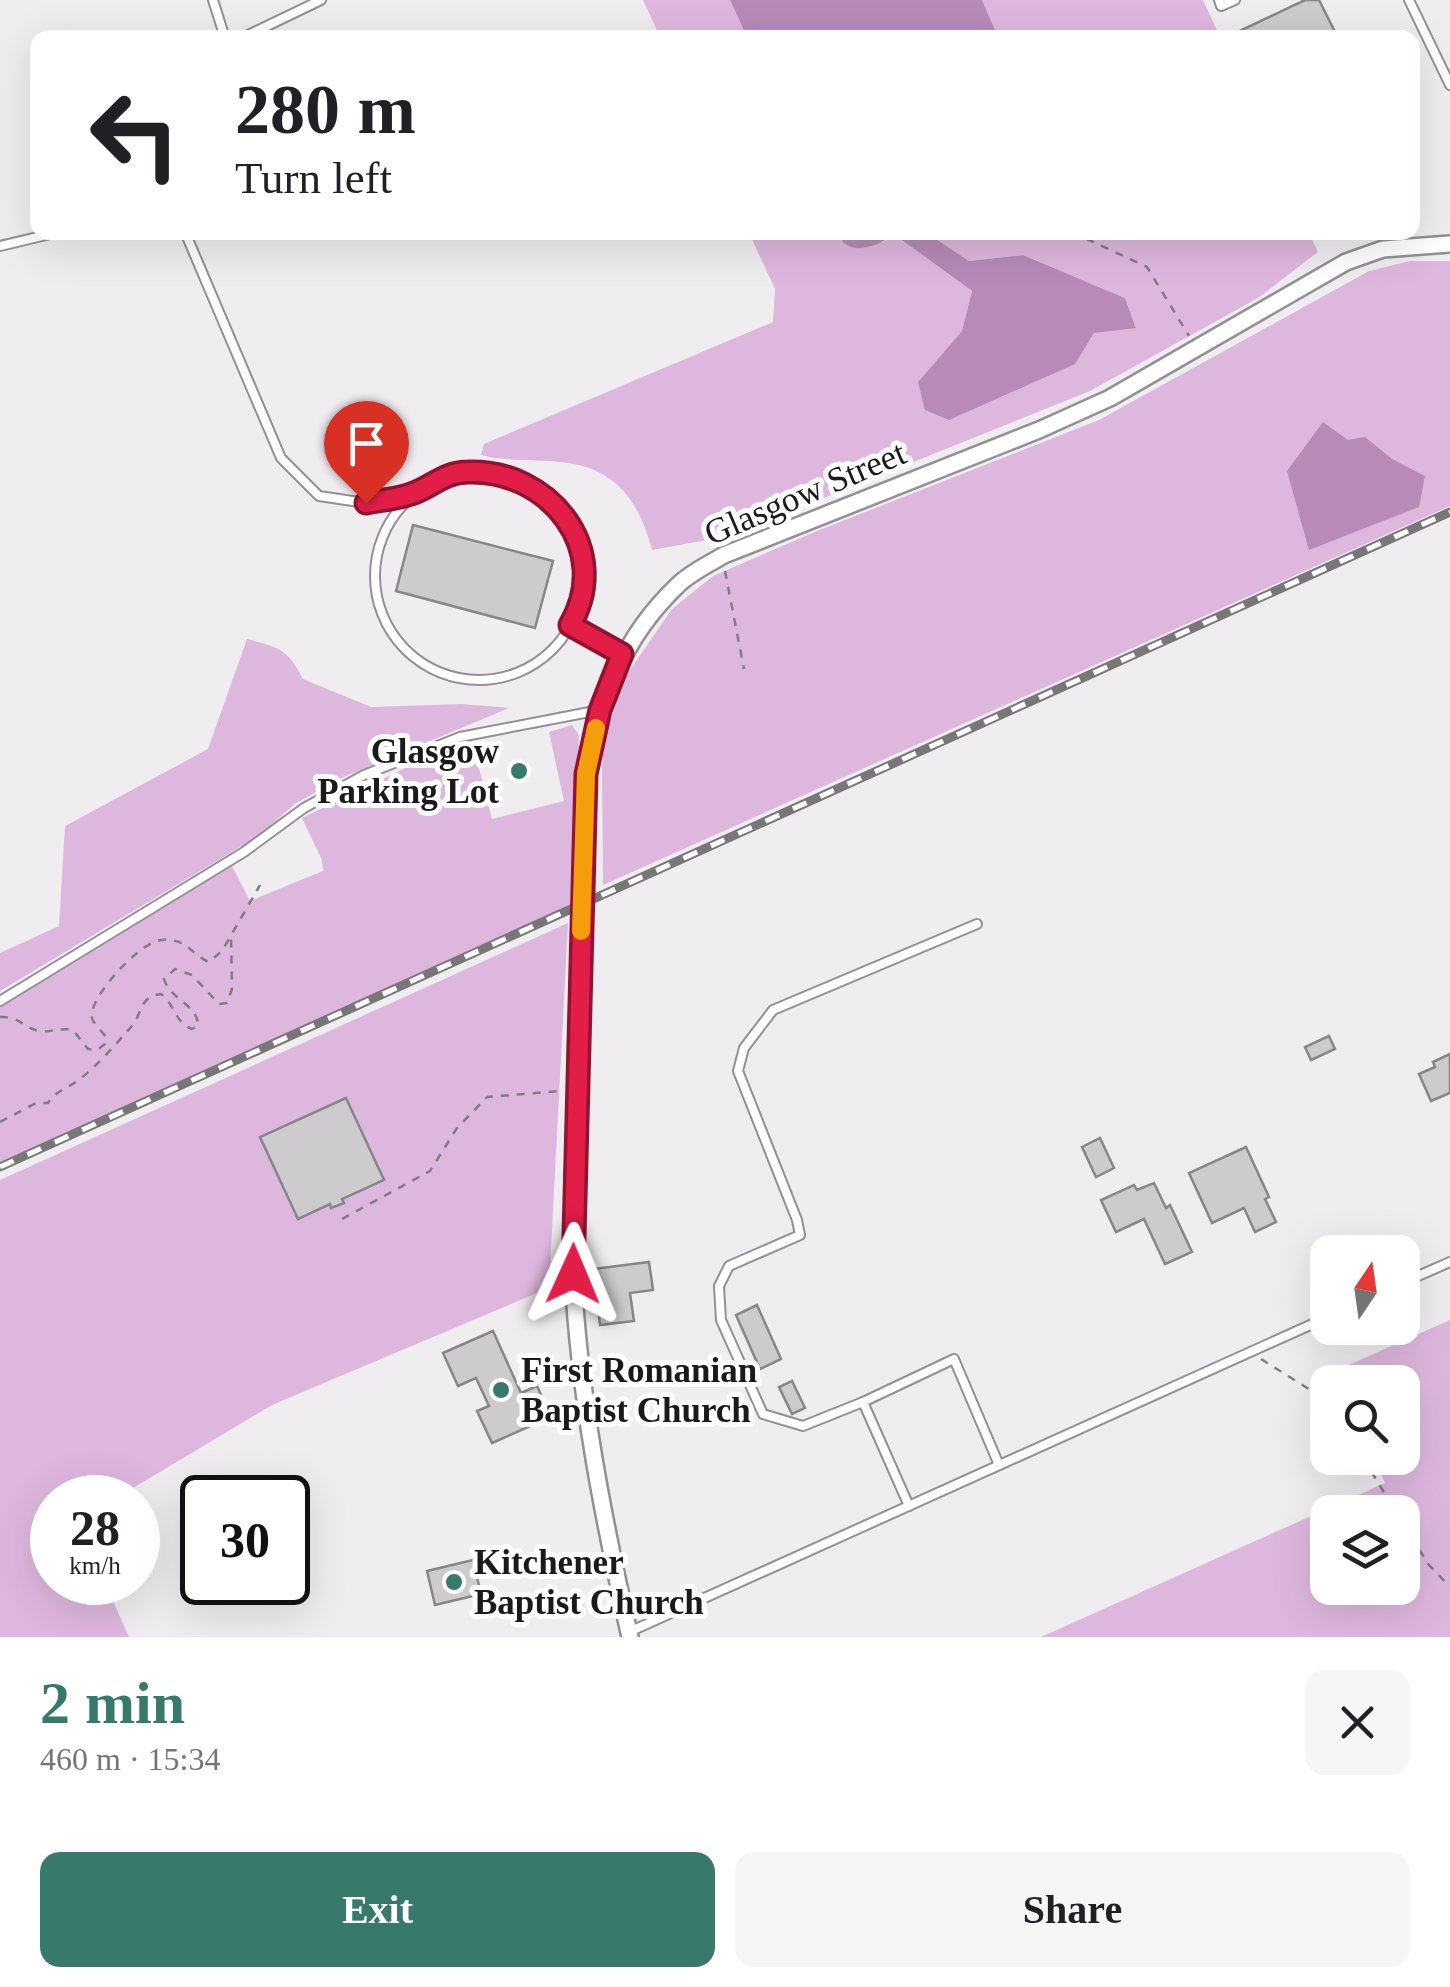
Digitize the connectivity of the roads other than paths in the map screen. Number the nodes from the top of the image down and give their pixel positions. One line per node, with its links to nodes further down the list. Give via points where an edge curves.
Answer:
1 (213, 0): 6 (lane)
2 (321, 0): 7 (lane)
3 (1218, 0): 4 (lane, via 1221,6)
4 (1234, 0)
5 (1409, 0): 8 (lane)
6 (222, 30)
7 (259, 30)
8 (1450, 85)
9 (30, 239): 12 (lane)
10 (188, 240): 13 (lane, via 281,458 319,496 366,503)
11 (1450, 244): 15 (street, Glasgow Street, via 1383,250 1346,262 1110,398 724,555 680,583)
12 (0, 246)
13 (416, 493): 14 (lane, via 464,472 500,472 534,486 561,510 578,541 584,577); 14 (lane, via 400,504 381,535 373,568 382,616 410,656 470,681 504,678 534,665)
14 (570, 625): 15 (lane)
15 (622, 654): 16 (street, Glasgow Street)
16 (600, 710): 18 (lane, via 460,737 364,775); 25 (street, Glasgow Street, via 586,774 573,1274 576,1335)
17 (977, 924): 22 (lane, via 773,1010 744,1048 738,1070 800,1236 728,1266 718,1286 721,1320 763,1414 803,1426)
18 (0, 1000)
19 (1450, 1262): 20 (lane)
20 (1420, 1275)
21 (1310, 1325): 23 (lane)
22 (864, 1402): 23 (lane, via 954,1360); 24 (lane)
23 (999, 1465): 24 (lane)
24 (908, 1506): 25 (lane)
25 (629, 1634)

